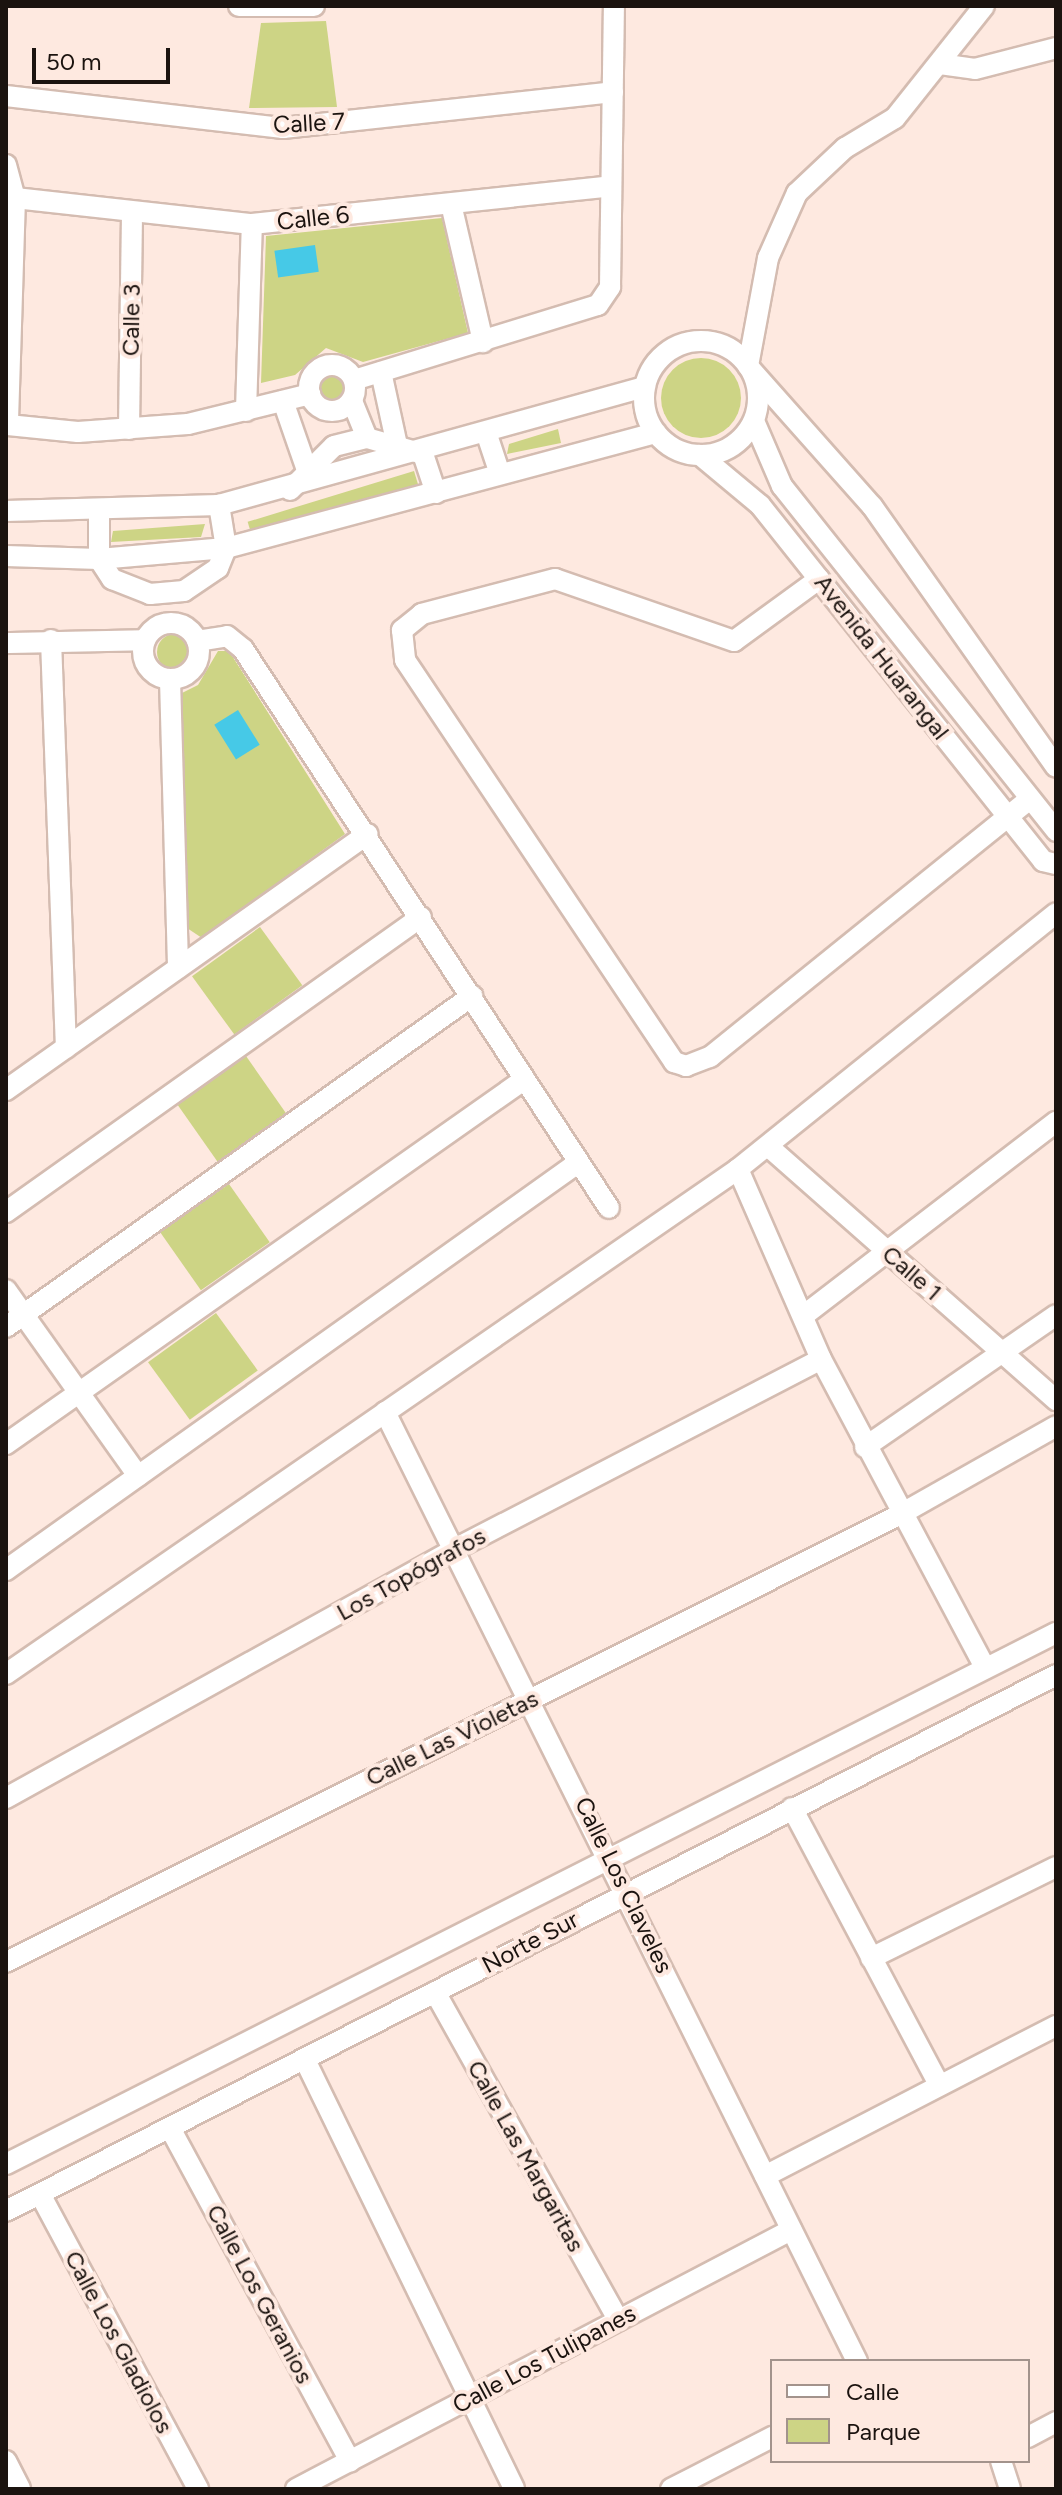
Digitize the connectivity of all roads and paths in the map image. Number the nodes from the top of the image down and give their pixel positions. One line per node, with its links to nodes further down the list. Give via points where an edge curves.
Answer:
1 (239, 6): 2 (street)
2 (314, 6)
3 (614, 6): 7 (street)
4 (984, 6): 6 (street)
5 (1056, 48): 6 (street, via 975,69)
6 (940, 64): 16 (street, via 895,118 845,148 797,193 768,258)
7 (613, 92): 8 (street, Calle 7, via 283,128); 10 (street)
8 (6, 96)
9 (6, 165): 11 (street)
10 (611, 186): 12 (street, Calle 6); 15 (street, via 610,287 598,305)
11 (15, 198): 13 (street, Calle 6); 24 (street)
12 (451, 204): 14 (street, Calle 6); 15 (street)
13 (132, 212): 14 (street, Calle 6); 25 (street, Calle 3)
14 (252, 224): 22 (street)
15 (483, 342): 17 (street)
16 (750, 369): 18 (street, via 726,346 682,344 658,360); 23 (street); 51 (street, via 872,506)
17 (381, 372): 19 (street); 29 (street)
18 (645, 387): 26 (street); 27 (street)
19 (353, 390): 21 (street, via 337,411); 21 (street, via 339,365 325,366 310,380); 28 (street)
20 (283, 401): 21 (street); 22 (street); 33 (street)
21 (315, 401): 30 (street)
22 (246, 411): 25 (street)
23 (754, 421): 32 (street, via 732,446); 52 (street, Avenida Huarangal, via 782,486)
24 (8, 425): 25 (street)
25 (129, 429)
26 (656, 433): 32 (street); 34 (street)
27 (487, 435): 31 (street); 34 (street)
28 (367, 438): 29 (street); 30 (street)
29 (396, 441): 31 (street)
30 (334, 446): 33 (street)
31 (423, 454): 35 (street); 36 (street)
32 (700, 455): 43 (street, Avenida Huarangal, via 760,505)
33 (306, 467): 35 (street)
34 (500, 474): 36 (street)
35 (290, 490): 37 (street)
36 (436, 493): 40 (street)
37 (219, 505): 39 (street); 40 (street)
38 (6, 511): 39 (street)
39 (99, 513): 42 (street)
40 (226, 548): 42 (street); 44 (street, via 218,568)
41 (6, 556): 42 (street)
42 (99, 559): 45 (street, via 112,579)
43 (819, 579): 53 (street, Avenida Huarangal); 53 (street, via 734,641 555,579 422,614 402,630 400,644 664,1052 686,1066 710,1057)
44 (184, 591): 45 (street); 47 (street)
45 (150, 594): 46 (street)
46 (150, 634): 47 (street); 48 (street); 50 (street, via 147,667)
47 (192, 634): 50 (street, via 194,667); 55 (street, via 227,636 243,649)
48 (51, 640): 49 (street); 61 (street)
49 (6, 643)
50 (170, 679): 59 (street)
51 (1056, 767)
52 (1030, 799): 53 (street); 54 (street, Avenida Huarangal)
53 (1007, 815): 56 (street, Avenida Huarangal, via 1043,861)
54 (1056, 831)
55 (367, 834): 58 (street); 59 (street)
56 (1056, 864)
57 (1056, 913): 65 (street)
58 (421, 917): 60 (street); 69 (street)
59 (178, 968): 61 (street)
60 (472, 996): 62 (street); 72 (street)
61 (66, 1048): 63 (street)
62 (525, 1079): 66 (street); 78 (street)
63 (6, 1090)
64 (1056, 1122): 70 (street)
65 (769, 1147): 67 (street); 70 (street, Calle 1)
66 (579, 1162): 68 (street); 84 (street)
67 (738, 1169): 74 (street); 80 (street)
68 (609, 1208)
69 (6, 1212)
70 (886, 1250): 74 (street); 76 (street, Calle 1)
71 (6, 1290): 72 (street)
72 (23, 1315): 75 (street); 78 (street)
73 (1056, 1315): 76 (street)
74 (803, 1316): 77 (street)
75 (6, 1327)
76 (1000, 1350): 79 (street, Calle 1); 83 (street)
77 (821, 1359): 83 (street); 86 (street, Los Topógrafos)
78 (78, 1392): 82 (street); 84 (street)
79 (1056, 1400)
80 (385, 1412): 86 (street, Calle Los Claveles); 90 (street)
81 (1056, 1426): 85 (street, Calle Las Violetas)
82 (6, 1444)
83 (865, 1447): 85 (street)
84 (138, 1476): 87 (street)
85 (899, 1515): 89 (street); 92 (street, Calle Las Violetas)
86 (455, 1549): 92 (street, Calle Los Claveles); 93 (street, Los Topógrafos)
87 (6, 1570)
88 (1056, 1633): 89 (street, Norte Sur)
89 (985, 1668): 95 (street, Norte Sur)
90 (6, 1674)
91 (1056, 1675): 94 (street, Norte Sur)
92 (531, 1699): 95 (street, Calle Los Claveles); 99 (street, Calle Las Violetas)
93 (6, 1798)
94 (792, 1808): 97 (street, Norte Sur); 98 (street)
95 (611, 1856): 97 (street, Calle Los Claveles); 105 (street, Norte Sur)
96 (1056, 1867): 98 (street)
97 (629, 1890): 100 (street, Norte Sur); 106 (street, Calle Los Claveles)
98 (871, 1958): 103 (street)
99 (6, 1962)
100 (435, 1992): 102 (street, Norte Sur); 110 (street, Calle Las Margaritas)
101 (1056, 2026): 103 (street)
102 (305, 2060): 104 (street, Norte Sur); 112 (street)
103 (939, 2085): 106 (street)
104 (170, 2128): 107 (street, Norte Sur); 117 (street, Calle Los Geranios)
105 (6, 2164)
106 (765, 2176): 109 (street, Calle Los Claveles)
107 (40, 2194): 108 (street, Norte Sur); 120 (street, Calle Los Gladiolos)
108 (6, 2211)
109 (791, 2230): 110 (street, Calle Los Tulipanes); 111 (street, Calle Los Claveles)
110 (618, 2320): 112 (street, Calle Los Tulipanes)
111 (856, 2359)
112 (470, 2398): 117 (street, Calle Los Tulipanes); 122 (street)
113 (1056, 2422): 114 (street)
114 (1030, 2436)
115 (770, 2438): 123 (street)
116 (6, 2461): 119 (street)
117 (350, 2461): 121 (street, Calle Los Tulipanes)
118 (1002, 2463): 124 (street)
119 (20, 2489)
120 (198, 2489)
121 (296, 2489)
122 (514, 2489)
123 (671, 2489)
124 (1010, 2489)

